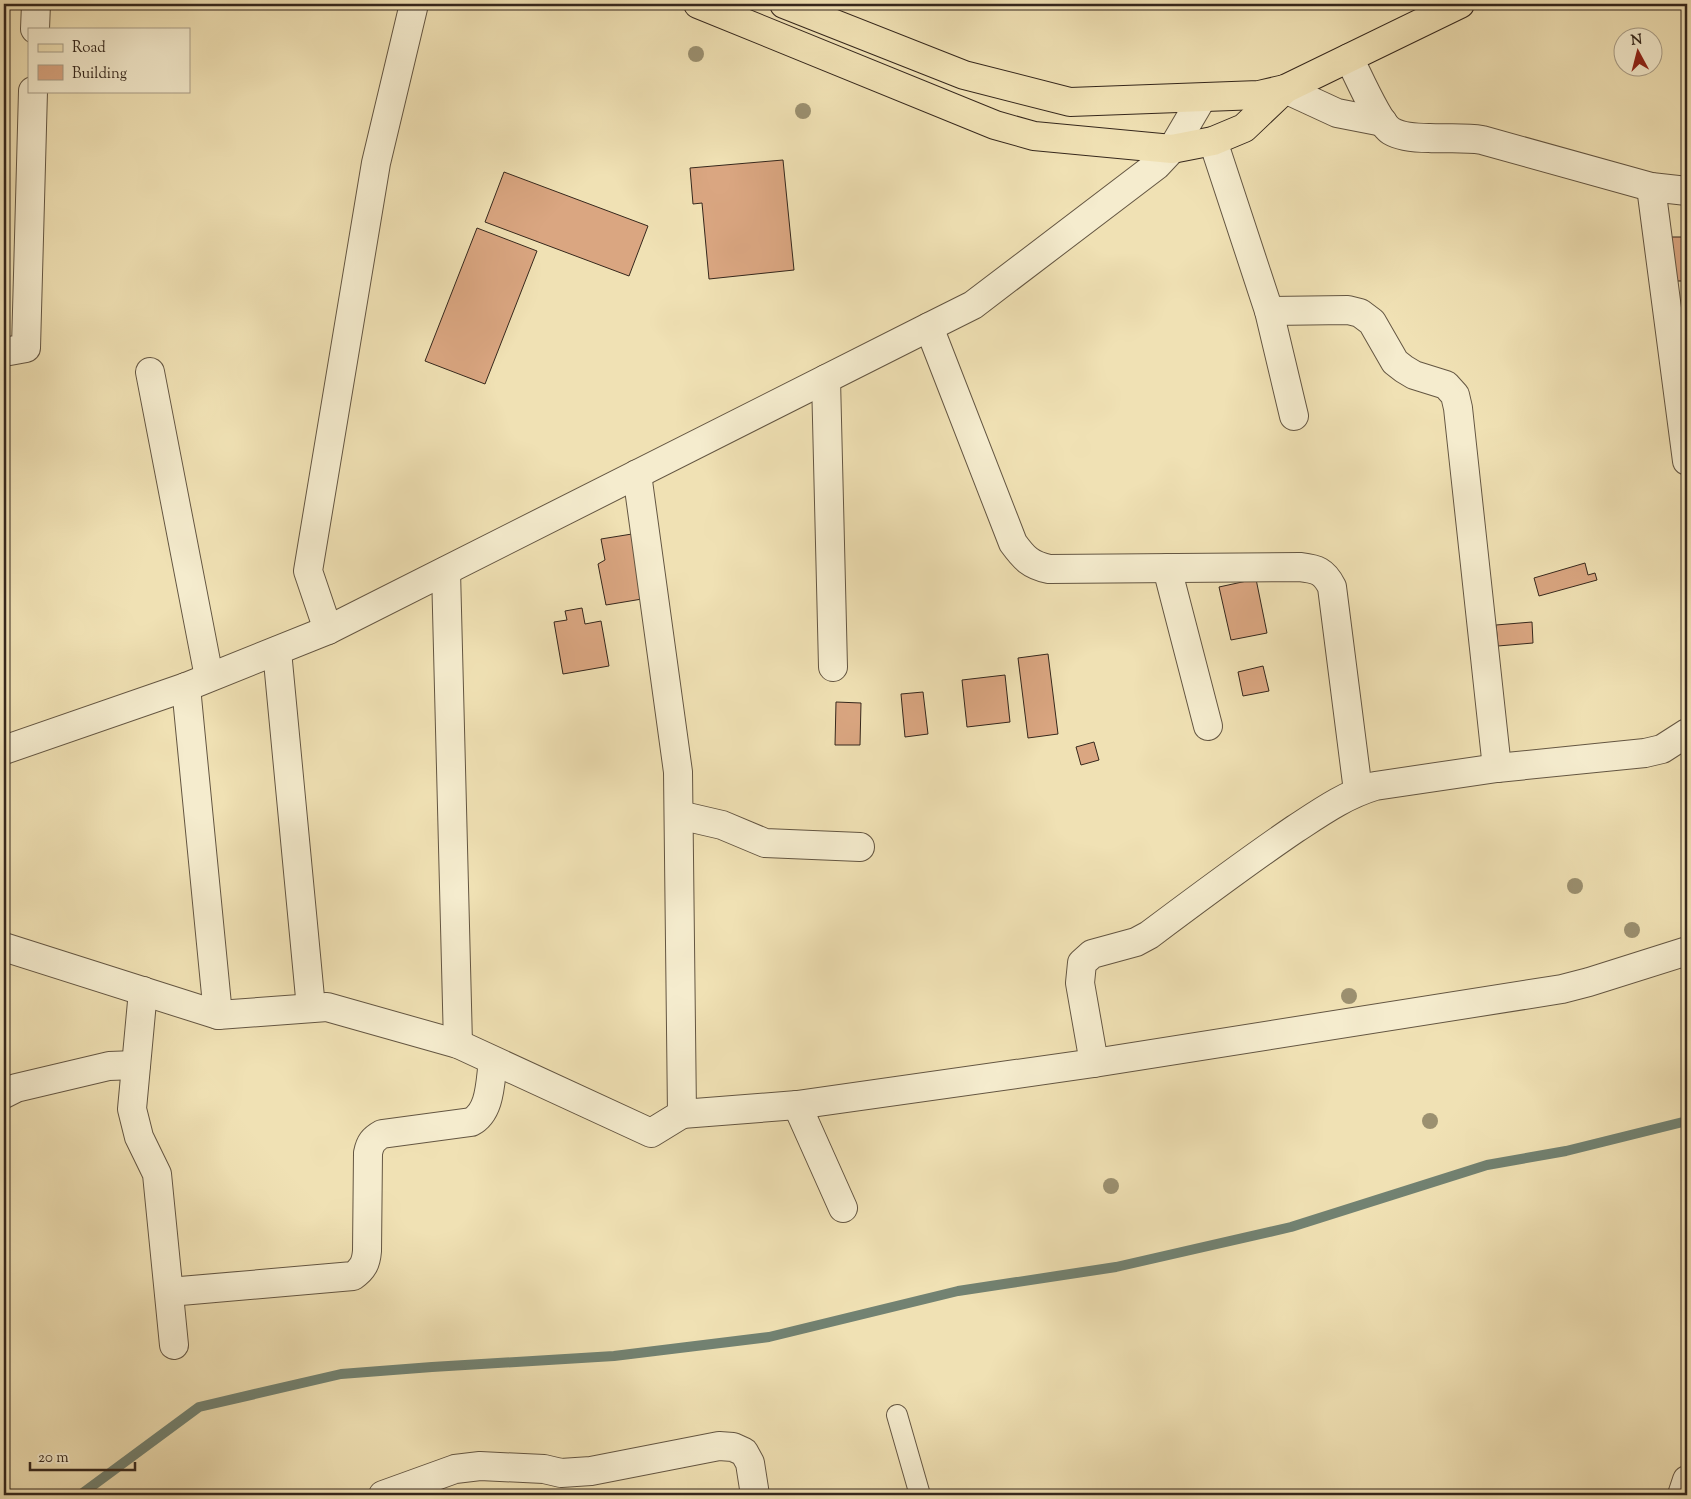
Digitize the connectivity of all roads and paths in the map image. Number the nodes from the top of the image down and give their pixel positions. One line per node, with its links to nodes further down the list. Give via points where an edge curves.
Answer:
1 (36, 4): 6 (street)
2 (414, 4): 26 (street, via 376,163 308,571)
3 (698, 4): 13 (main road, via 1017,132)
4 (784, 4): 10 (main road, via 964,75 1070,102)
5 (1460, 4): 7 (main road)
6 (35, 28)
7 (1349, 58): 8 (main road); 11 (street)
8 (1286, 89): 10 (main road, via 1259,95); 11 (street, via 1337,113); 12 (main road, via 1244,128)
9 (33, 92): 18 (street, via 26,348)
10 (1202, 98): 13 (street)
11 (1382, 122): 14 (street, via 1391,131 1402,135 1476,139)
12 (1213, 142): 13 (main road); 16 (street)
13 (1172, 149): 17 (street, via 1157,165 973,305)
14 (1652, 187): 15 (street); 22 (street)
15 (1687, 191)
16 (1269, 311): 21 (street); 33 (street, via 1348,310 1360,313 1372,322 1395,362 1414,375 1446,385 1455,395)
17 (929, 327): 20 (street); 24 (street, via 1013,544 1023,557 1036,566 1049,569)
18 (4, 352)
19 (150, 372): 29 (street)
20 (826, 379): 23 (street); 28 (street)
21 (1294, 416)
22 (1687, 461)
23 (637, 474): 25 (street); 35 (street, via 678,772)
24 (1167, 568): 30 (street); 34 (street, via 1300,567 1326,576 1332,587)
25 (446, 571): 26 (street); 42 (street)
26 (328, 630): 27 (street)
27 (276, 651): 29 (street); 40 (street)
28 (833, 668)
29 (197, 682): 32 (street); 41 (street)
30 (1208, 726)
31 (1687, 733): 33 (street, via 1662,749 1645,753)
32 (4, 750)
33 (1497, 768): 34 (street)
34 (1358, 791): 44 (street, via 1266,849 1149,935 1136,942 1092,954 1082,963 1080,983)
35 (679, 815): 36 (street, via 722,825 765,843); 48 (street)
36 (860, 847)
37 (4, 947): 39 (street)
38 (1687, 951): 44 (street, via 1562,989)
39 (143, 991): 41 (street); 45 (street)
40 (310, 1008): 41 (street); 42 (street, via 327,1007)
41 (218, 1015)
42 (458, 1044): 43 (street)
43 (493, 1061): 48 (street, via 651,1133); 50 (street, via 487,1102 479,1118 471,1122 382,1134 370,1144 366,1262 353,1276)
44 (1094, 1063): 47 (street)
45 (136, 1065): 46 (street, via 110,1066 16,1088); 50 (street, via 132,1109 139,1137 157,1174)
46 (4, 1094)
47 (798, 1105): 48 (street); 49 (street)
48 (682, 1114)
49 (843, 1208)
50 (169, 1292): 51 (street)
51 (174, 1346)
52 (897, 1415): 57 (lane)
53 (1687, 1480): 58 (street)
54 (564, 1484): 55 (street, via 544,1469 480,1466 455,1469); 56 (street, via 591,1471 719,1446 744,1452 750,1463)
55 (383, 1495)
56 (755, 1495)
57 (920, 1495)
58 (1682, 1495)

